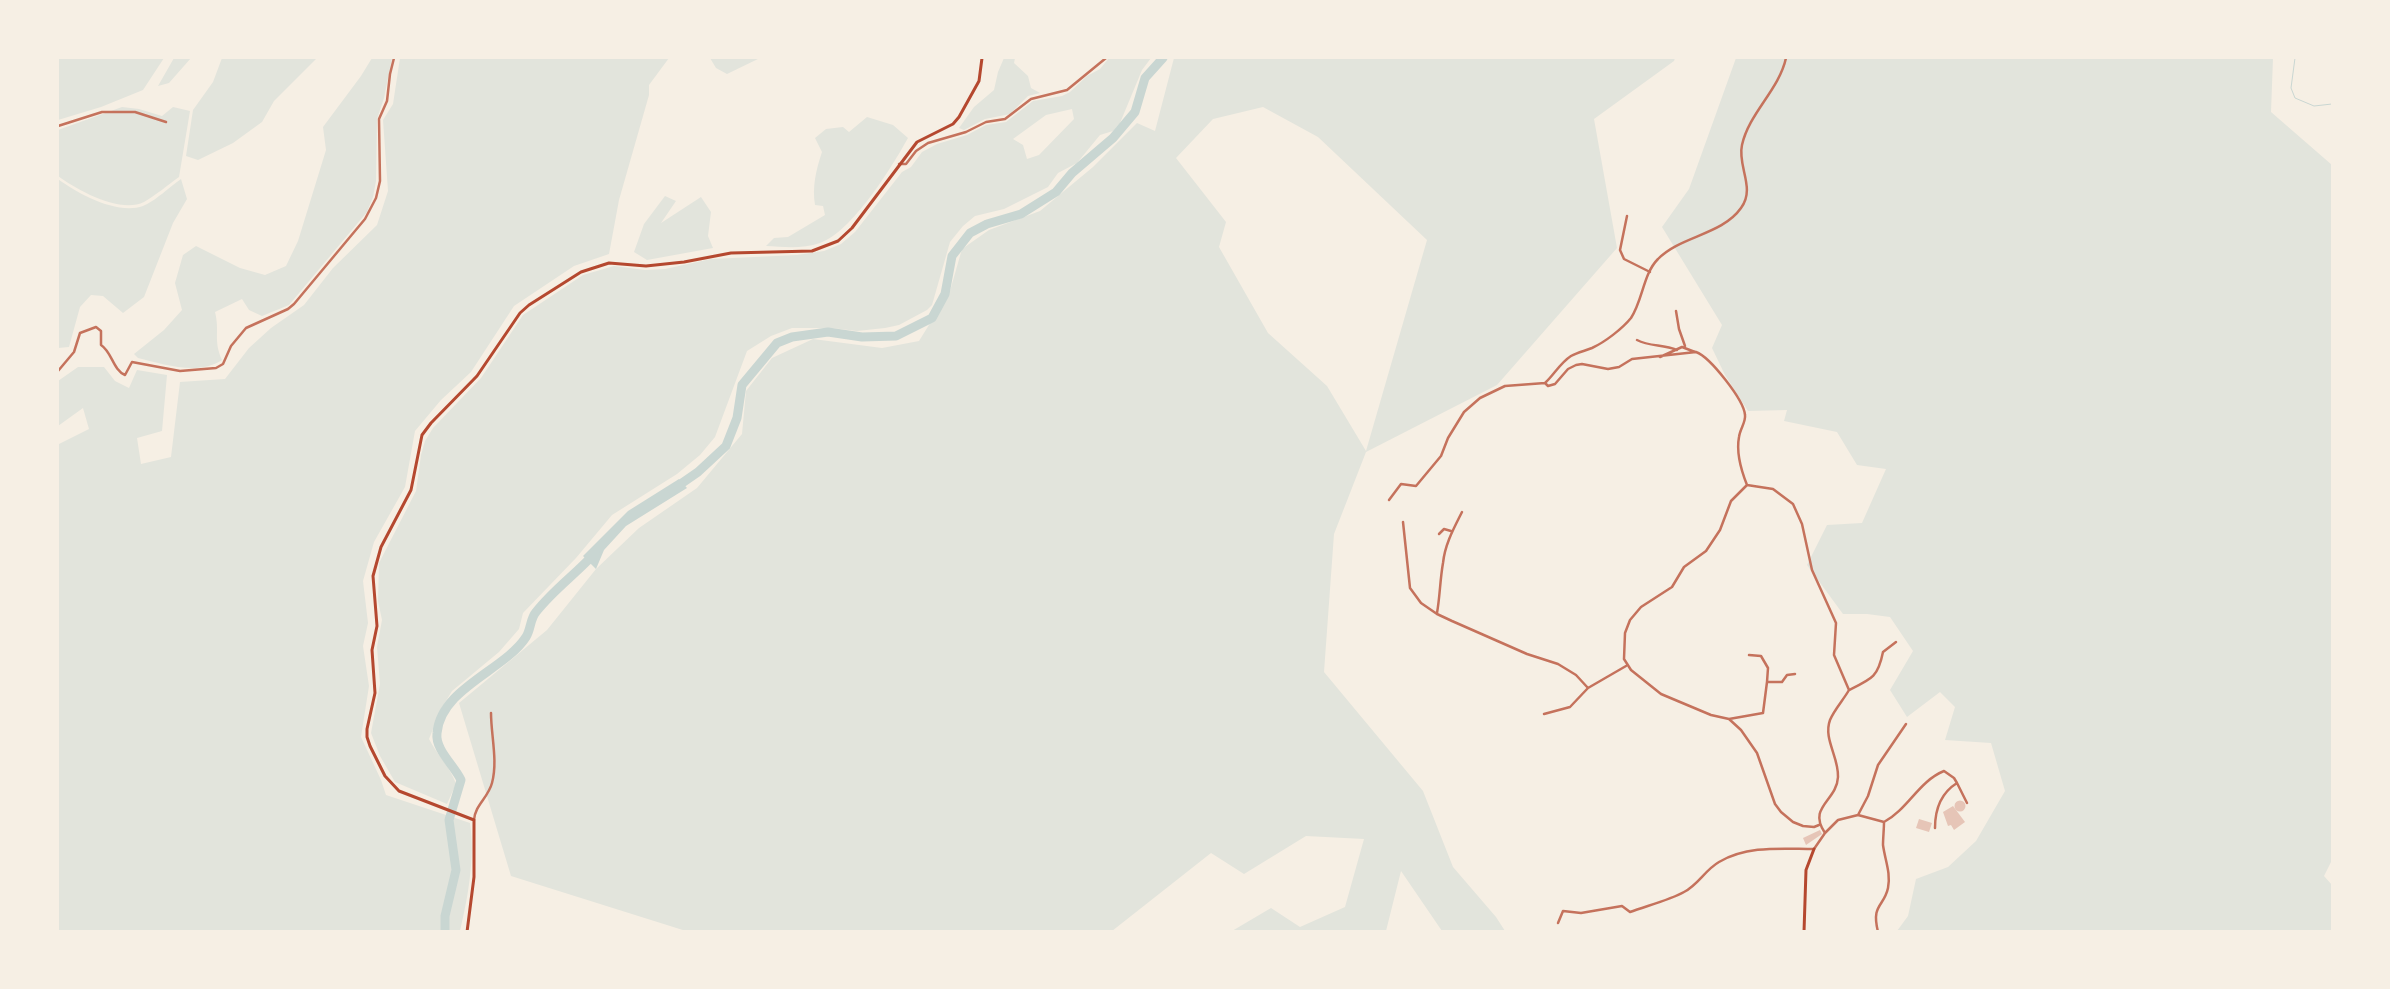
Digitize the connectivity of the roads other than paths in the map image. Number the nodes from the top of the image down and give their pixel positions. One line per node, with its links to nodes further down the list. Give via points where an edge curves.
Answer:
1 (394, 58): 16 (street, via 387,101 379,119 380,180 376,198 365,219 288,310 246,328 231,346 223,364 216,368 180,371 132,362 125,375 119,372 101,345 101,331 96,327 80,333 69,360)
2 (982, 58): 7 (main road, via 979,81 959,117 953,124 917,142)
3 (1106, 58): 7 (street, via 1067,90 1031,99 1005,119 986,122 928,144 916,151 906,164)
4 (1786, 58): 9 (street, via 1742,144 1747,194 1740,210 1723,223 1668,251)
5 (166, 122): 6 (street, via 135,112 102,112)
6 (58, 126)
7 (899, 164): 39 (main road, via 852,228 838,241 822,248 796,252 731,253 646,266 609,263 581,272 520,313 477,376 426,428 411,490 375,562 373,594 377,626 372,650 375,693 367,737 392,786)
8 (1627, 216): 9 (street, via 1620,250 1622,256)
9 (1650, 272): 17 (street, via 1630,319 1604,340 1569,357)
10 (1676, 311): 12 (street)
11 (1637, 340): 13 (street, via 1646,345)
12 (1685, 346): 13 (street); 14 (street)
13 (1677, 350): 15 (street)
14 (1696, 352): 15 (street); 18 (street, via 1713,364 1744,410 1745,421 1738,447)
15 (1659, 357): 17 (street, via 1632,359 1608,369 1576,365 1555,384 1548,386)
16 (58, 371)
17 (1545, 383): 19 (street, via 1505,386 1480,398 1464,412 1441,456 1416,486 1401,484)
18 (1747, 485): 27 (street, via 1730,501 1717,535 1706,551 1684,567 1672,587 1641,607 1630,620 1623,651); 31 (street, via 1773,489 1793,504 1802,524 1812,570 1836,623 1834,655)
19 (1388, 500)
20 (1462, 512): 22 (street)
21 (1403, 522): 24 (street, via 1410,588 1416,598)
22 (1452, 532): 23 (street, via 1444,529); 24 (street, via 1443,562)
23 (1439, 534)
24 (1437, 614): 30 (street, via 1527,654 1558,664 1576,675)
25 (1896, 642): 31 (street, via 1883,652 1879,670 1872,678)
26 (1749, 655): 29 (street, via 1761,656 1768,668)
27 (1626, 666): 30 (street); 34 (street, via 1661,694 1711,715)
28 (1795, 674): 29 (street, via 1782,682)
29 (1767, 682): 34 (street, via 1763,713)
30 (1588, 688): 33 (street, via 1570,707)
31 (1849, 690): 41 (street, via 1830,720 1828,735 1837,761 1838,778 1836,788 1820,810)
32 (491, 713): 39 (street, via 493,781 488,795 476,808)
33 (1544, 714)
34 (1729, 718): 41 (street, via 1757,753 1775,804 1781,812 1803,826)
35 (1906, 724): 38 (street, via 1878,765)
36 (1957, 783): 37 (street); 40 (street, via 1946,772 1939,773); 42 (street, via 1943,795)
37 (1967, 803)
38 (1858, 815): 40 (street); 43 (street, via 1838,820)
39 (474, 820): 46 (main road, via 474,876)
40 (1884, 822): 48 (street, via 1883,846 1889,877 1888,890 1878,906 1875,921)
41 (1819, 825): 43 (street)
42 (1935, 828)
43 (1825, 832): 44 (street)
44 (1814, 849): 45 (street, via 1752,850 1719,862 1684,893 1630,912 1622,906 1581,913 1563,911); 47 (main road, via 1806,870)
45 (1558, 923)
46 (467, 932)
47 (1804, 932)
48 (1878, 932)

